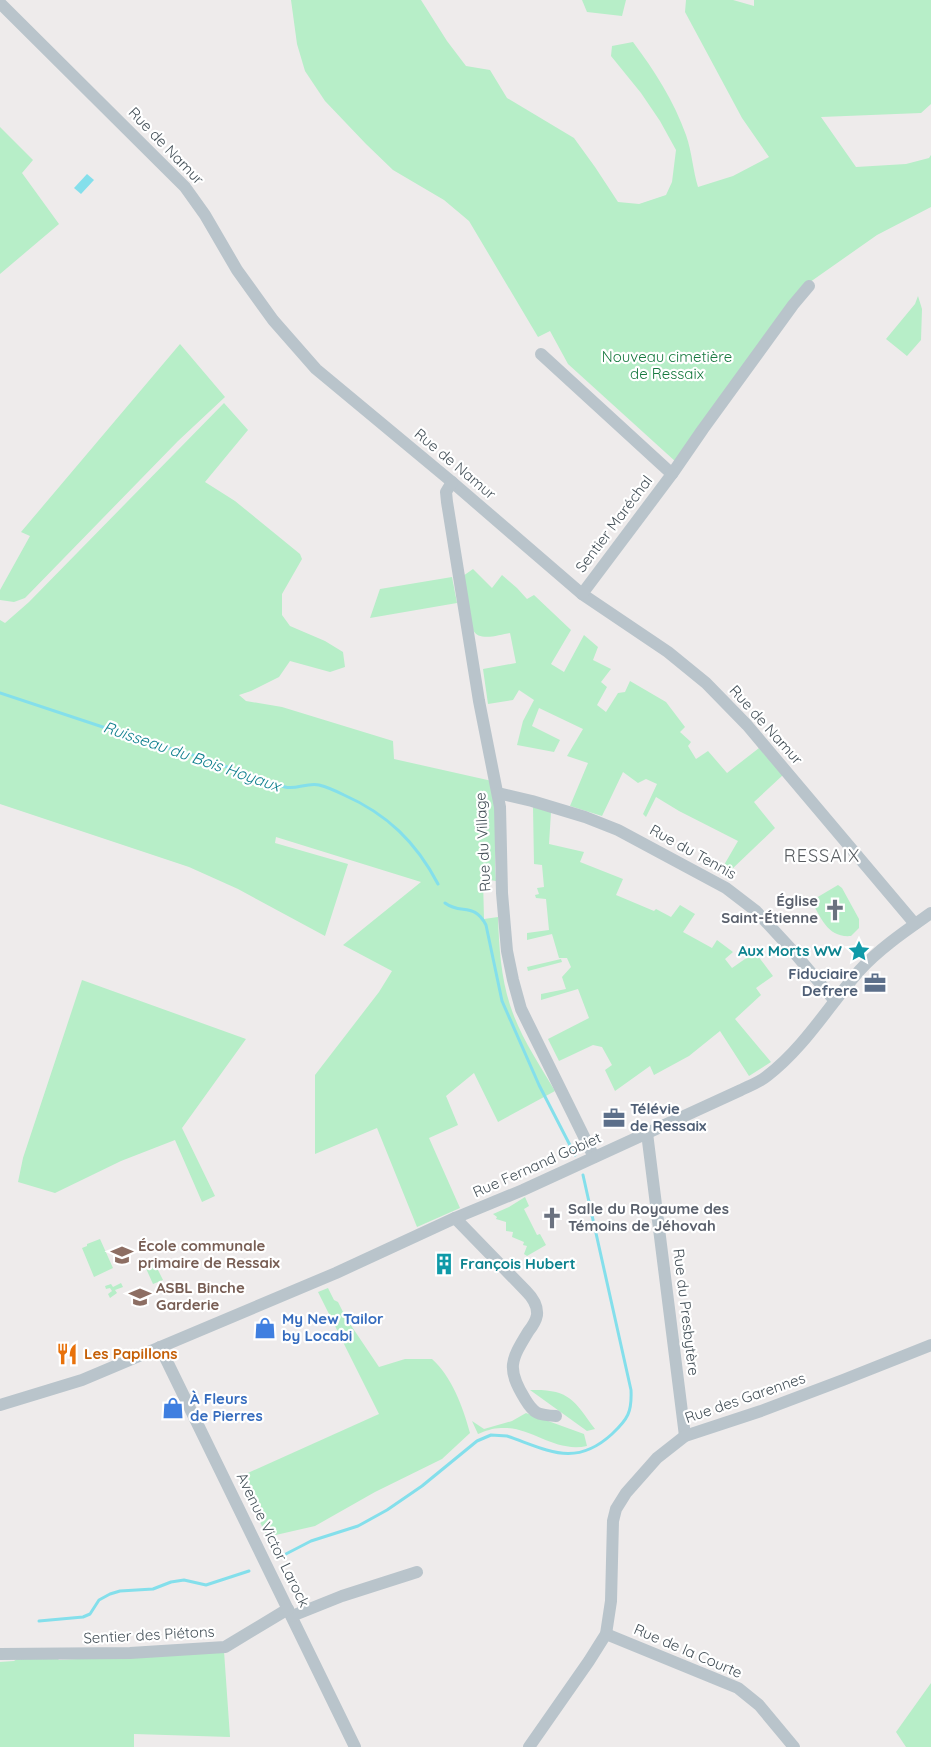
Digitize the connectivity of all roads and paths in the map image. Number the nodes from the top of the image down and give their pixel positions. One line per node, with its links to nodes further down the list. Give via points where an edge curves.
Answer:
1 (0, 3): 5 (street, Rue de Namur, via 185,187 205,214 241,276 300,352 334,386)
2 (809, 286): 4 (street, Sentier Maréchal)
3 (541, 354): 4 (street, Sentier Maréchal)
4 (672, 474): 6 (street, Sentier Maréchal)
5 (452, 482): 6 (street, Rue de Namur); 7 (street, Rue du Village, via 446,492 447,505 479,701)
6 (582, 594): 9 (street, Rue de Namur, via 668,652 706,683 746,725)
7 (497, 788): 10 (street, Rue du Tennis, via 618,830 726,888 756,911); 12 (street, Rue du Village, via 502,893 513,980 522,1009)
8 (931, 913): 9 (street, Rue Fernand Gobiet)
9 (915, 924): 10 (street, Rue Fernand Gobiet, via 873,958)
10 (834, 1000): 11 (street, Rue Fernand Gobiet, via 798,1047 767,1076)
11 (647, 1134): 12 (street, Rue Fernand Gobiet); 18 (street, Rue du Presbytère)
12 (594, 1157): 13 (street, Rue Fernand Gobiet)
13 (455, 1218): 15 (street, Rue Fernand Gobiet, via 336,1273); 17 (street, via 535,1303 536,1320 514,1355 513,1373 534,1412 542,1416)
14 (931, 1345): 18 (street, Rue des Garennes, via 834,1384)
15 (160, 1347): 16 (street, Rue Fernand Gobiet, via 82,1380); 20 (street, Avenue Victor Larock)
16 (0, 1405)
17 (556, 1416)
18 (685, 1436): 21 (street, Rue des Garennes, via 657,1458 616,1509)
19 (417, 1572): 20 (street, Sentier des Piétons)
20 (290, 1612): 22 (street, Sentier des Piétons, via 224,1648); 23 (street, Avenue Victor Larock)
21 (606, 1634): 24 (street, Rue des Garennes); 25 (street, Rue de la Courte, via 738,1688 759,1705)
22 (0, 1654)
23 (353, 1746)
24 (529, 1747)
25 (794, 1747)

